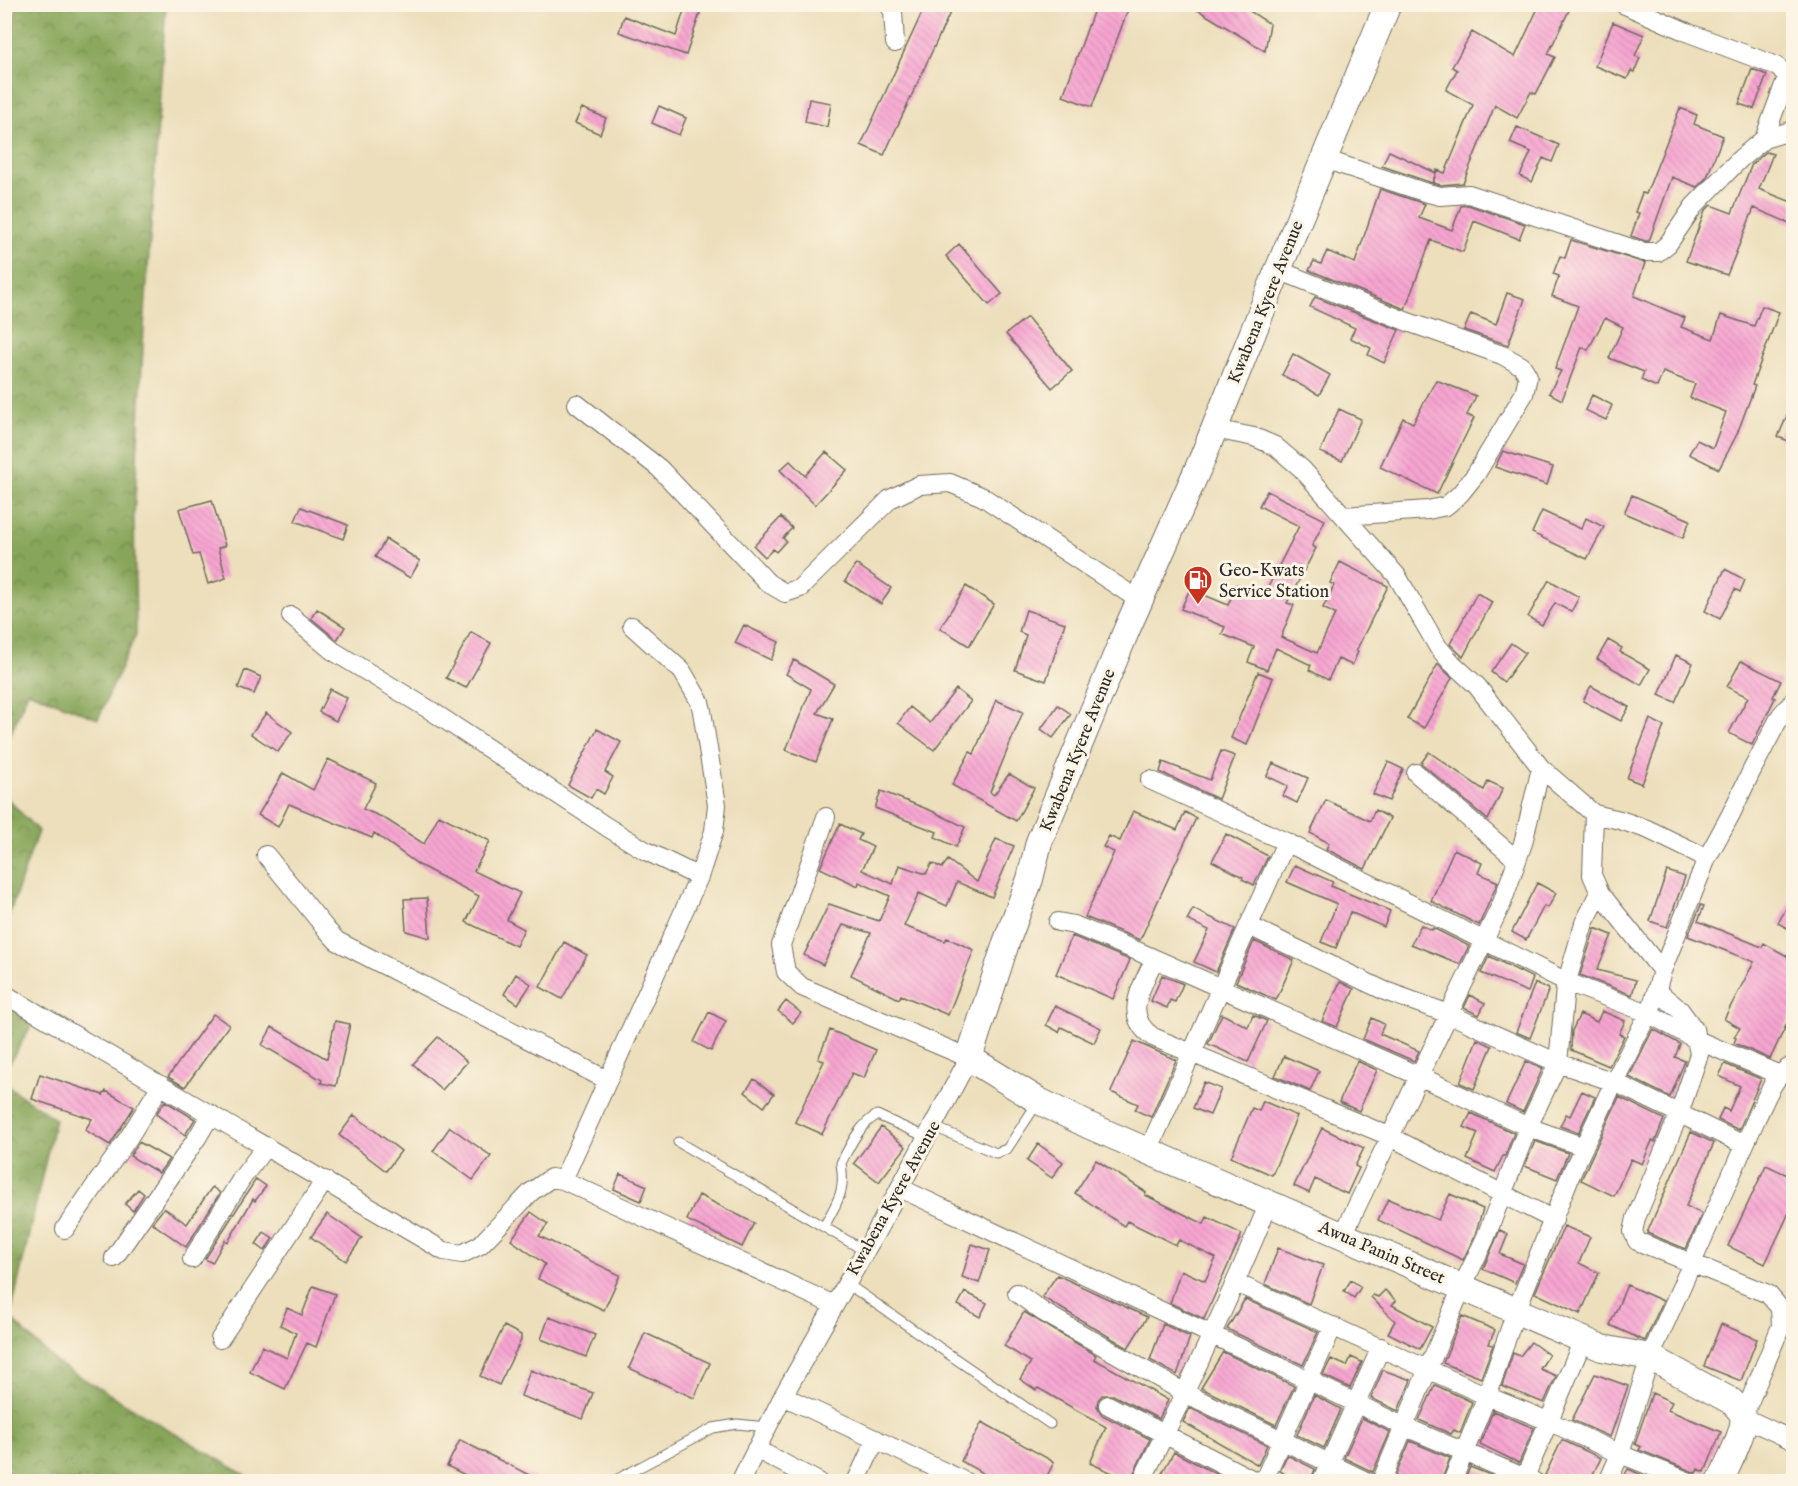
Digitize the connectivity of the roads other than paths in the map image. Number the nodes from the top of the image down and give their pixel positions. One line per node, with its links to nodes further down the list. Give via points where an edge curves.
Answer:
1 (888, 4): 4 (street, via 893,11)
2 (1388, 4): 8 (main road, Kwabena Kyere Avenue)
3 (1623, 4): 5 (street, via 1766,62)
4 (895, 43)
5 (1791, 77): 7 (street)
6 (1794, 130): 7 (street)
7 (1764, 139): 8 (street, via 1694,206 1658,252 1643,252 1469,194 1440,196)
8 (1324, 159): 9 (main road, Kwabena Kyere Avenue)
9 (1278, 270): 11 (main road, Kwabena Kyere Avenue); 12 (street, via 1502,355 1522,366 1528,376 1524,394 1476,474 1446,506)
10 (577, 404): 13 (street, via 659,468 768,583 785,593 800,588 890,499 919,485 950,483 982,497)
11 (1214, 429): 12 (street, via 1254,437 1275,446 1302,469); 13 (main road, Kwabena Kyere Avenue)
12 (1344, 516): 17 (street, via 1396,576 1438,646 1477,686)
13 (1139, 600): 41 (main road, Kwabena Kyere Avenue, via 1039,842)
14 (291, 616): 26 (street, via 333,651 607,827)
15 (632, 626): 26 (street, via 682,671 700,702 717,805 714,831)
16 (1794, 700): 24 (street, via 1781,715)
17 (1541, 768): 20 (street); 25 (street)
18 (1416, 773): 25 (street)
19 (1150, 780): 22 (street)
20 (1594, 814): 24 (street, via 1647,830); 27 (street, via 1592,875)
21 (826, 817): 41 (street, via 781,945 786,972 802,987)
22 (1286, 842): 29 (street); 30 (street)
23 (266, 855): 45 (street, via 337,941)
24 (1707, 858): 32 (street)
25 (1517, 860): 30 (street, via 1503,903)
26 (699, 876): 45 (street)
27 (1600, 894): 32 (street); 33 (street, via 1584,923)
28 (1058, 922): 31 (street)
29 (1249, 926): 34 (street); 38 (street, via 1385,992)
30 (1484, 940): 33 (street); 38 (street)
31 (1154, 959): 34 (street); 40 (street, via 1135,1007 1137,1020 1153,1037)
32 (1662, 971): 35 (street)
33 (1567, 982): 37 (street); 42 (street)
34 (1220, 988): 40 (street); 44 (street)
35 (1656, 991): 37 (street); 39 (street, via 1680,1010)
36 (4, 994): 47 (street)
37 (1648, 1013): 39 (street); 46 (street)
38 (1449, 1014): 42 (street); 44 (street)
39 (1697, 1040): 43 (street); 50 (street, via 1699,1054)
40 (1191, 1053): 53 (street); 58 (street)
41 (969, 1058): 48 (main road, Awua Panin Street); 52 (street, Kwabena Kyere Avenue)
42 (1558, 1063): 46 (street); 51 (street)
43 (1787, 1070): 55 (street)
44 (1419, 1076): 51 (street); 53 (street)
45 (607, 1080): 60 (street)
46 (1614, 1082): 50 (street); 57 (street)
47 (161, 1085): 49 (street); 66 (street)
48 (1039, 1101): 52 (lane, via 1003,1152); 58 (main road, Awua Panin Street)
49 (211, 1114): 56 (street); 69 (street)
50 (1679, 1114): 55 (street); 71 (street, via 1636,1218 1634,1232 1637,1241)
51 (1528, 1127): 57 (street); 62 (street)
52 (929, 1132): 61 (street, Kwabena Kyere Avenue); 65 (lane, via 877,1115 871,1118 841,1163 842,1191)
53 (1389, 1136): 62 (street); 67 (street)
54 (678, 1142): 65 (lane)
55 (1744, 1145): 71 (street)
56 (266, 1146): 59 (street); 70 (street)
57 (1584, 1147): 64 (street)
58 (1148, 1151): 63 (main road, Awua Panin Street)
59 (325, 1180): 60 (street, via 444,1251 462,1254 480,1245 531,1192 551,1178); 80 (street)
60 (563, 1180): 76 (street)
61 (900, 1188): 68 (street, Kwabena Kyere Avenue); 79 (street)
62 (1502, 1195): 64 (street); 74 (street)
63 (1269, 1203): 67 (main road, Awua Panin Street); 73 (street)
64 (1554, 1220): 77 (street)
65 (824, 1227): 68 (lane)
66 (64, 1230)
67 (1343, 1235): 74 (main road, Awua Panin Street)
68 (865, 1251): 72 (street, Kwabena Kyere Avenue)
69 (114, 1258)
70 (192, 1259)
71 (1693, 1264): 83 (street); 91 (street, via 1768,1294 1780,1308 1781,1326)
72 (846, 1283): 76 (street, Kwabena Kyere Avenue); 93 (lane)
73 (1236, 1283): 78 (street); 79 (street)
74 (1462, 1287): 77 (main road, Awua Panin Street); 84 (street)
75 (1017, 1293): 86 (street, via 1043,1312)
76 (834, 1305): 87 (street, Kwabena Kyere Avenue)
77 (1516, 1311): 81 (main road, Awua Panin Street); 88 (street)
78 (1333, 1326): 82 (street); 85 (street)
79 (1211, 1336): 85 (street); 86 (street)
80 (220, 1339)
81 (1582, 1340): 83 (main road, Awua Panin Street); 92 (street)
82 (1381, 1347): 84 (street); 90 (street)
83 (1650, 1357): 91 (main road, Awua Panin Street, via 1731,1401); 102 (street)
84 (1428, 1368): 88 (street); 94 (street)
85 (1308, 1380): 90 (street); 98 (street)
86 (1185, 1393): 96 (street); 98 (street)
87 (783, 1396): 95 (street, Kwabena Kyere Avenue); 97 (street)
88 (1487, 1396): 92 (street); 101 (street)
89 (1108, 1405): 96 (street)
90 (1356, 1405): 94 (street); 103 (street)
91 (1743, 1417): 99 (street, Awua Panin Street); 120 (main road)
92 (1548, 1421): 102 (street); 105 (street)
93 (1050, 1424)
94 (1404, 1426): 101 (street); 116 (street)
95 (767, 1427): 100 (street, Kwabena Kyere Avenue); 106 (lane, via 737,1424 713,1428)
96 (1165, 1433): 111 (street); 112 (street)
97 (876, 1439): 104 (street); 109 (street)
98 (1280, 1440): 103 (street); 113 (street)
99 (1794, 1441)
100 (756, 1449): 107 (street, Kwabena Kyere Avenue); 108 (street)
101 (1465, 1452): 105 (street); 117 (street)
102 (1620, 1454): 118 (street); 119 (street)
103 (1329, 1463): 114 (street); 115 (street)
104 (942, 1476): 110 (street)
105 (1527, 1480)
106 (612, 1482)
107 (740, 1482)
108 (819, 1482)
109 (856, 1482)
110 (966, 1482)
111 (1141, 1482)
112 (1257, 1482)
113 (1263, 1482)
114 (1321, 1482)
115 (1368, 1482)
116 (1381, 1482)
117 (1452, 1482)
118 (1608, 1482)
119 (1690, 1482)
120 (1720, 1482)

